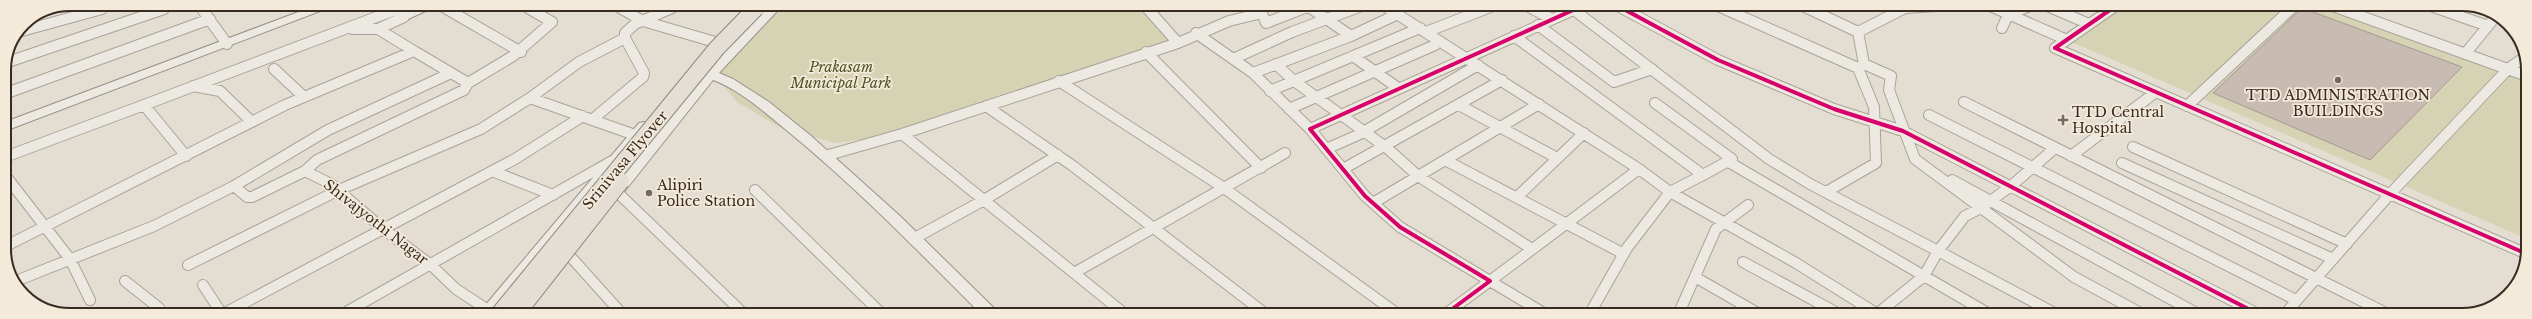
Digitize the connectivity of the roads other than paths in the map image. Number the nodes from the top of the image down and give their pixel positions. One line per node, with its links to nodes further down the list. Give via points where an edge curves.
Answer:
1 (93, 11): 45 (street)
2 (158, 11): 70 (street)
3 (204, 11): 39 (street)
4 (305, 11): 60 (street)
5 (450, 11): 63 (street)
6 (533, 11): 63 (street, via 552,22)
7 (625, 11): 43 (street)
8 (665, 11): 43 (street)
9 (746, 11): 58 (street)
10 (753, 11): 191 (main road, Srinivasa Flyover, bridge, via 717,48)
11 (766, 11): 193 (main road, Srinivasa Flyover, bridge, via 704,75)
12 (771, 11): 78 (street)
13 (1150, 11): 59 (street)
14 (1258, 11): 53 (street)
15 (1261, 11): 16 (street, via 1266,23)
16 (1298, 11)
17 (1314, 11): 40 (street)
18 (1348, 11): 40 (street)
19 (1394, 11): 37 (street)
20 (1478, 11): 51 (street)
21 (1536, 11): 41 (street)
22 (1572, 11): 41 (street)
23 (1582, 11): 75 (street)
24 (1627, 11): 107 (street, via 1718,60)
25 (1730, 11): 73 (street)
26 (1814, 11): 52 (street)
27 (1894, 11): 52 (street)
28 (2000, 11): 38 (street)
29 (2006, 11): 38 (street)
30 (2018, 11): 38 (street)
31 (2059, 11): 44 (street)
32 (2108, 11): 44 (street)
33 (2289, 11): 101 (street)
34 (2349, 11): 65 (street)
35 (2445, 11): 47 (street)
36 (397, 12): 49 (street); 50 (street)
37 (1398, 14): 51 (street); 54 (street)
38 (2008, 15): 48 (street); 57 (street)
39 (210, 19): 60 (street); 89 (street)
40 (1327, 19): 54 (street); 68 (street)
41 (1552, 20): 46 (street)
42 (2493, 20): 47 (street)
43 (643, 21): 56 (street, via 629,28); 58 (street)
44 (2089, 24): 57 (street)
45 (32, 25)
46 (1538, 25): 55 (street); 75 (street, via 1614,82)
47 (2488, 26): 65 (street)
48 (2002, 28)
49 (345, 29): 50 (street); 87 (street)
50 (378, 29): 62 (street)
51 (1423, 30): 66 (street); 67 (street)
52 (1858, 32): 73 (street)
53 (1196, 33): 59 (street); 68 (street)
54 (1351, 36): 71 (street)
55 (1514, 36): 67 (street); 138 (street)
56 (625, 38): 94 (street, via 579,62); 105 (street, via 644,74 643,77)
57 (2067, 40): 91 (street, via 2055,48)
58 (715, 42): 77 (street)
59 (1178, 43): 64 (street)
60 (227, 44): 108 (street)
61 (1435, 45): 79 (street)
62 (414, 50): 80 (street); 92 (street)
63 (521, 52): 86 (street, via 490,73)
64 (1146, 52): 84 (street); 133 (street)
65 (2465, 54): 76 (street)
66 (1354, 56): 79 (street); 85 (street)
67 (1466, 57): 72 (street); 88 (street)
68 (1233, 59): 81 (street)
69 (2520, 60): 76 (street)
70 (12, 61)
71 (1276, 64): 81 (street); 85 (street)
72 (1478, 65): 83 (street); 112 (street)
73 (1861, 66): 107 (street, via 1874,107); 111 (street, via 1891,76 1889,90)
74 (274, 69): 92 (street)
75 (1652, 69): 148 (street, via 1769,159)
76 (2508, 69): 82 (street); 149 (street)
77 (693, 71): 78 (street); 115 (street)
78 (713, 72): 124 (street, via 744,90); 146 (street)
79 (1375, 72): 88 (street); 93 (street)
80 (451, 73): 86 (street); 141 (street, via 328,130)
81 (1253, 73): 90 (street)
82 (2521, 74)
83 (1502, 80): 97 (street); 98 (street)
84 (1060, 81): 100 (street); 143 (street)
85 (1294, 81): 90 (street); 93 (street)
86 (468, 83): 136 (street, via 464,90 317,160)
87 (193, 86): 99 (street); 106 (street, via 220,91)
88 (1398, 88): 103 (street)
89 (11, 91)
90 (1270, 91): 102 (street)
91 (2156, 92): 101 (street); 125 (street)
92 (304, 97): 106 (street)
93 (1316, 97): 102 (street); 103 (street)
94 (530, 98): 105 (street); 144 (street, via 481,129)
95 (1964, 102): 118 (street)
96 (1655, 103): 129 (street, via 1732,159)
97 (1459, 104): 109 (street); 116 (street)
98 (1539, 104): 109 (street); 113 (street)
99 (144, 105): 121 (street); 123 (street)
100 (986, 106): 114 (street); 122 (street)
101 (2187, 106): 149 (street)
102 (1289, 109): 110 (street)
103 (1340, 115): 110 (street); 112 (street)
104 (1929, 115): 132 (street)
105 (588, 117): 115 (street); 137 (street)
106 (252, 122): 123 (street)
107 (1875, 123): 111 (street); 148 (street, via 1876,163)
108 (11, 125)
109 (1501, 127): 126 (street); 128 (street)
110 (1310, 129): 119 (street)
111 (1903, 131): 130 (street, via 1915,159); 142 (street)
112 (1364, 132): 116 (street); 119 (street)
113 (1584, 133): 126 (street); 135 (street)
114 (902, 134): 124 (street); 152 (street)
115 (635, 135): 127 (street)
116 (1384, 146): 134 (street); 139 (street)
117 (2133, 147): 164 (street)
118 (2055, 148): 125 (street); 132 (street)
119 (1326, 149): 134 (street)
120 (1285, 154): 133 (street)
121 (11, 155)
122 (1058, 155): 152 (street); 161 (street)
123 (186, 156): 159 (street)
124 (825, 156): 162 (street)
125 (2071, 156): 178 (street)
126 (1557, 158): 151 (street)
127 (614, 160): 150 (street); 192 (street)
128 (1445, 160): 139 (street); 151 (street)
129 (1727, 160): 138 (street); 176 (street)
130 (1919, 162): 153 (street); 156 (street)
131 (2122, 163): 171 (street)
132 (2032, 167): 142 (street); 184 (street)
133 (1261, 168): 143 (street)
134 (1343, 169): 154 (street)
135 (1639, 169): 147 (street); 158 (street)
136 (305, 171): 141 (street, via 252,197 247,197); 144 (street, Shivajyothi Nagar)
137 (492, 171): 150 (street); 160 (street)
138 (1704, 175): 147 (street)
139 (1418, 176): 154 (street); 165 (street)
140 (11, 184): 159 (street)
141 (234, 186): 170 (street, via 178,216)
142 (2011, 186): 153 (street); 213 (street)
143 (1224, 188): 161 (street); 201 (street)
144 (339, 190): 160 (street, Shivajyothi Nagar); 173 (street)
145 (755, 190): 197 (street)
146 (617, 192): 169 (street); 196 (street)
147 (1670, 192): 157 (street); 168 (street)
148 (1826, 192): 166 (street)
149 (2390, 194): 164 (street); 167 (street)
150 (553, 195): 174 (street)
151 (1517, 197): 158 (street)
152 (984, 200): 162 (street); 175 (street)
153 (1990, 201): 156 (street); 212 (street)
154 (1373, 203): 181 (street, via 1400,227)
155 (1748, 205): 157 (street)
156 (1981, 208): 166 (street, via 1965,216); 185 (street, via 2074,277)
157 (1724, 222): 177 (street, via 1716,229); 208 (street)
158 (1566, 223): 165 (street); 168 (street)
159 (43, 227): 163 (street); 170 (street)
160 (382, 228): 174 (street, Shivajyothi Nagar); 188 (street)
161 (1154, 228): 175 (street); 200 (street)
162 (913, 239): 198 (street)
163 (11, 243)
164 (2346, 244): 171 (street)
165 (1532, 249): 181 (street)
166 (1938, 251): 176 (street); 211 (street)
167 (2521, 251)
168 (1624, 254): 204 (street)
169 (569, 255): 194 (street); 195 (street)
170 (70, 259): 179 (street); 183 (street)
171 (2333, 259): 178 (street)
172 (1742, 262): 207 (street)
173 (188, 265)
174 (431, 265): 189 (street); 190 (street, Shivajyothi Nagar, via 456,289)
175 (1074, 273): 199 (street)
176 (1924, 276): 209 (street); 210 (street)
177 (1695, 277): 205 (street); 206 (street)
178 (2316, 278): 184 (street); 215 (street)
179 (20, 279)
180 (125, 281): 186 (street)
181 (1490, 281): 202 (street); 203 (street)
182 (203, 285): 187 (street)
183 (90, 300)
184 (2296, 300): 214 (street)
185 (2127, 307)
186 (159, 308)
187 (219, 308)
188 (234, 308)
189 (352, 308)
190 (483, 308)
191 (494, 308)
192 (494, 308)
193 (521, 308)
194 (527, 308)
195 (617, 308)
196 (738, 308)
197 (876, 308)
198 (986, 308)
199 (1117, 308)
200 (1258, 308)
201 (1389, 308)
202 (1453, 308)
203 (1535, 308)
204 (1593, 308)
205 (1681, 308)
206 (1749, 308)
207 (1828, 308)
208 (1868, 308)
209 (1885, 308)
210 (1979, 308)
211 (2045, 308)
212 (2187, 308)
213 (2246, 308)
214 (2290, 308)
215 (2376, 308)

